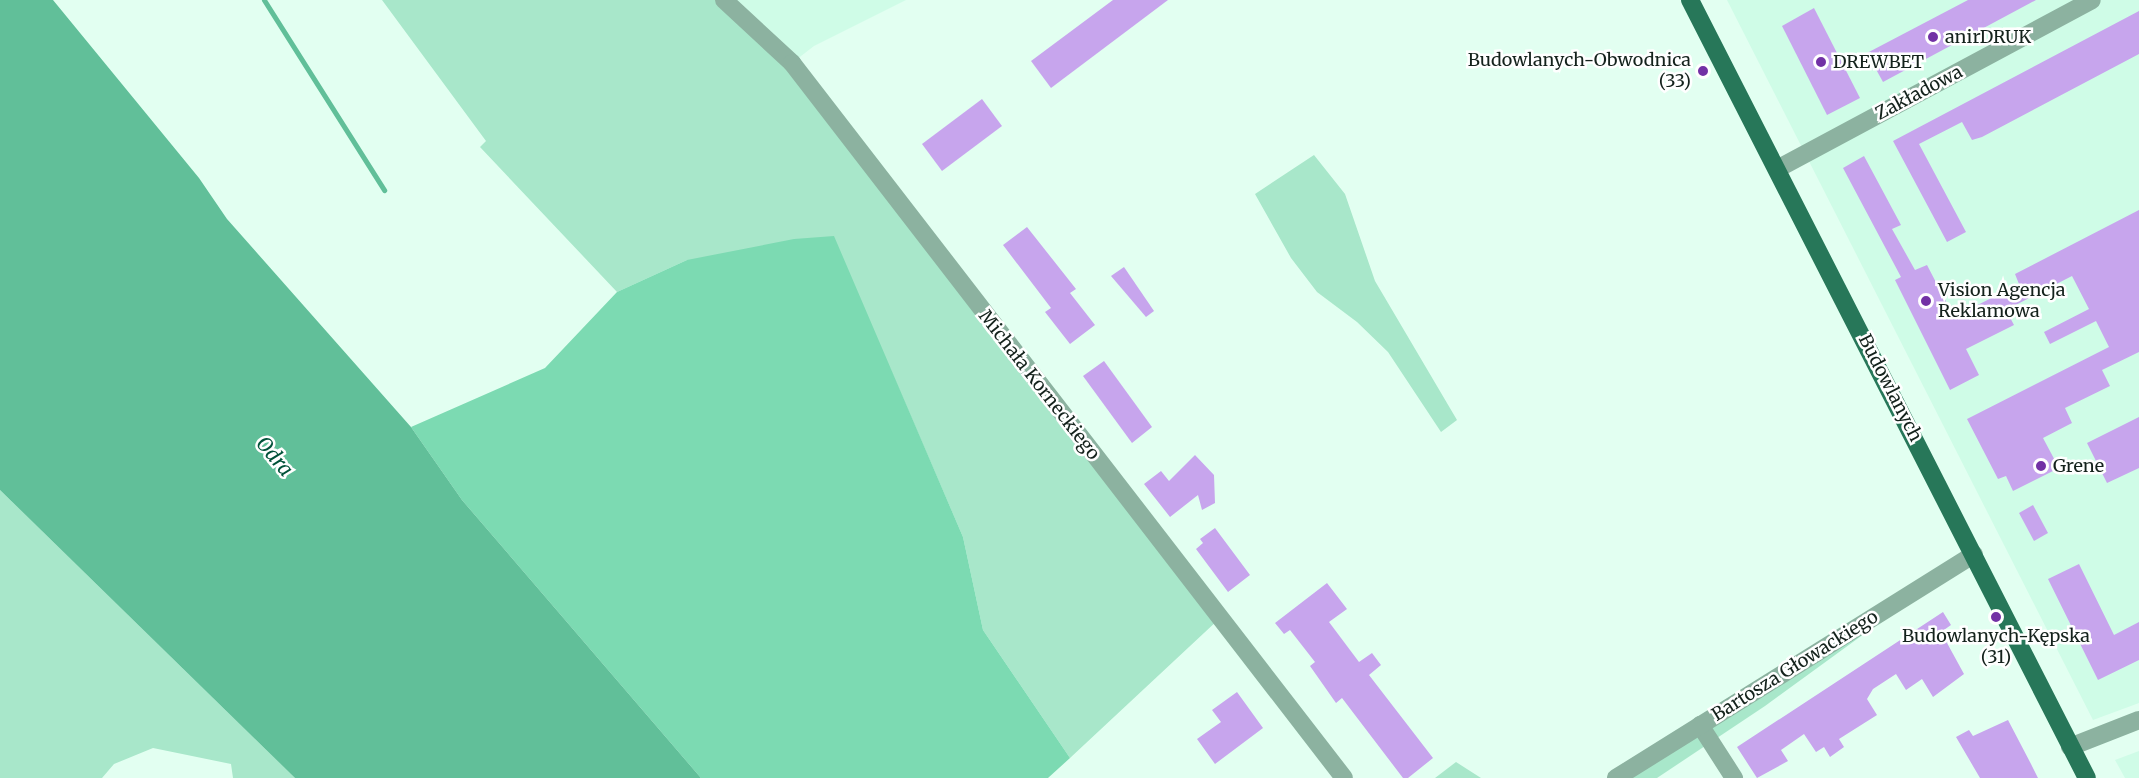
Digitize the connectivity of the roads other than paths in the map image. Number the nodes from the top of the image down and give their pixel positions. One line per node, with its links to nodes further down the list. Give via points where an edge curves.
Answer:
1 (724, 0): 9 (street, Michała Korneckiego, via 792,63)
2 (1690, 0): 4 (main road, Budowlanych)
3 (2092, 0): 4 (street, Zakładowa)
4 (1777, 169): 5 (main road, Budowlanych)
5 (1974, 554): 7 (street, Bartosza Głowackiego); 8 (main road, Budowlanych)
6 (2139, 720): 8 (street)
7 (1701, 725): 10 (street, Bartosza Głowackiego); 11 (street)
8 (2070, 747): 12 (main road, Budowlanych)
9 (1344, 778)
10 (1616, 778)
11 (1734, 778)
12 (2087, 778)

